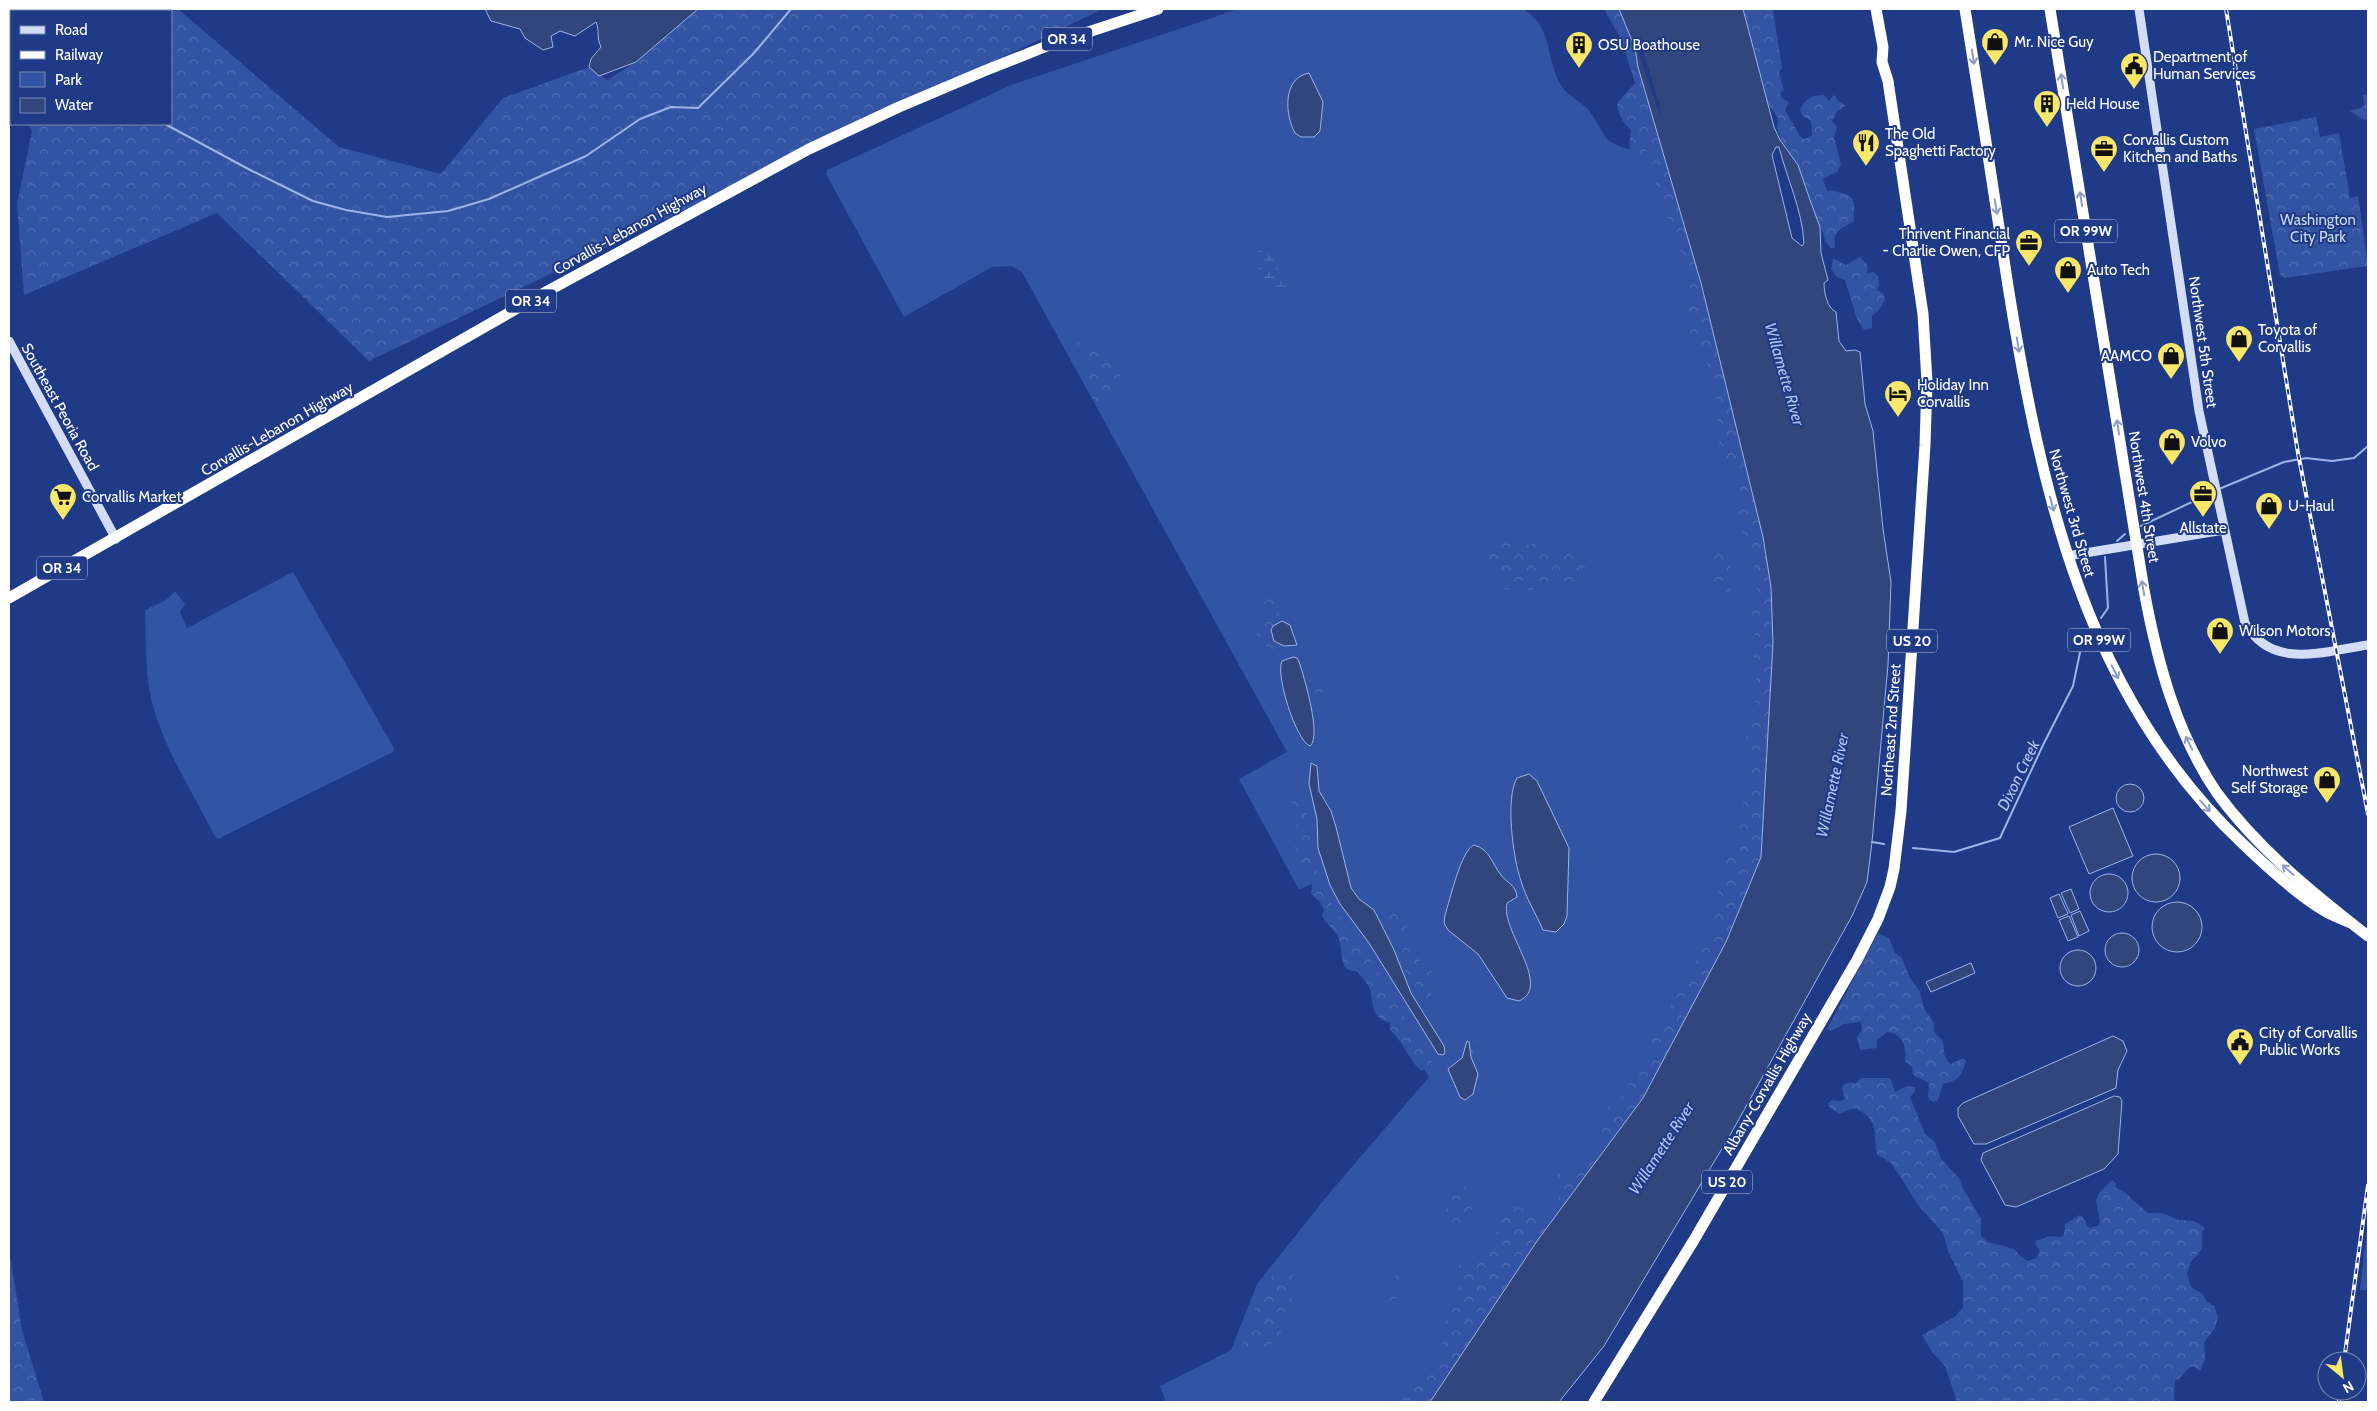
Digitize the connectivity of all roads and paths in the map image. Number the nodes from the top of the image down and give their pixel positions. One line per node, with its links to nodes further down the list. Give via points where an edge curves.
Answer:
1 (1158, 9): 8 (highway, Corvallis-Lebanon Highway / OR 34, via 1052,44 899,106 809,149 549,290)
2 (1876, 9): 15 (highway, Northeast 2nd Street / US 20, via 1923,314 1926,437 1901,811 1894,869 1878,919)
3 (1965, 9): 10 (highway, Northwest 3rd Street / OR 99W, one-way to 10, via 2030,414)
4 (2050, 9): 9 (highway, Northwest 4th Street / OR 99W, one-way to 4)
5 (2139, 9): 7 (street, Northwest 5th Street, via 2196,392)
6 (9, 341): 8 (street, Southeast Peoria Road)
7 (2224, 530): 9 (street); 12 (street, Northwest 5th Street, via 2245,623 2256,640 2287,654)
8 (116, 539): 11 (highway, Corvallis-Lebanon Highway / OR 34)
9 (2136, 544): 10 (street); 13 (highway, Northwest 4th Street / OR 99W, one-way to 9, via 2252,835 2222,798 2199,762 2176,713 2159,660)
10 (2067, 556): 13 (highway, Northwest 3rd Street / OR 99W, one-way to 13, via 2110,664 2139,718 2172,766 2213,815 2251,852 2323,910)
11 (9, 598)
12 (2368, 645)
13 (2351, 924): 14 (highway, OR 99W)
14 (2368, 936)
15 (1857, 960): 16 (highway, Albany-Corvallis Highway / US 20, via 1694,1240)
16 (1594, 1402)

